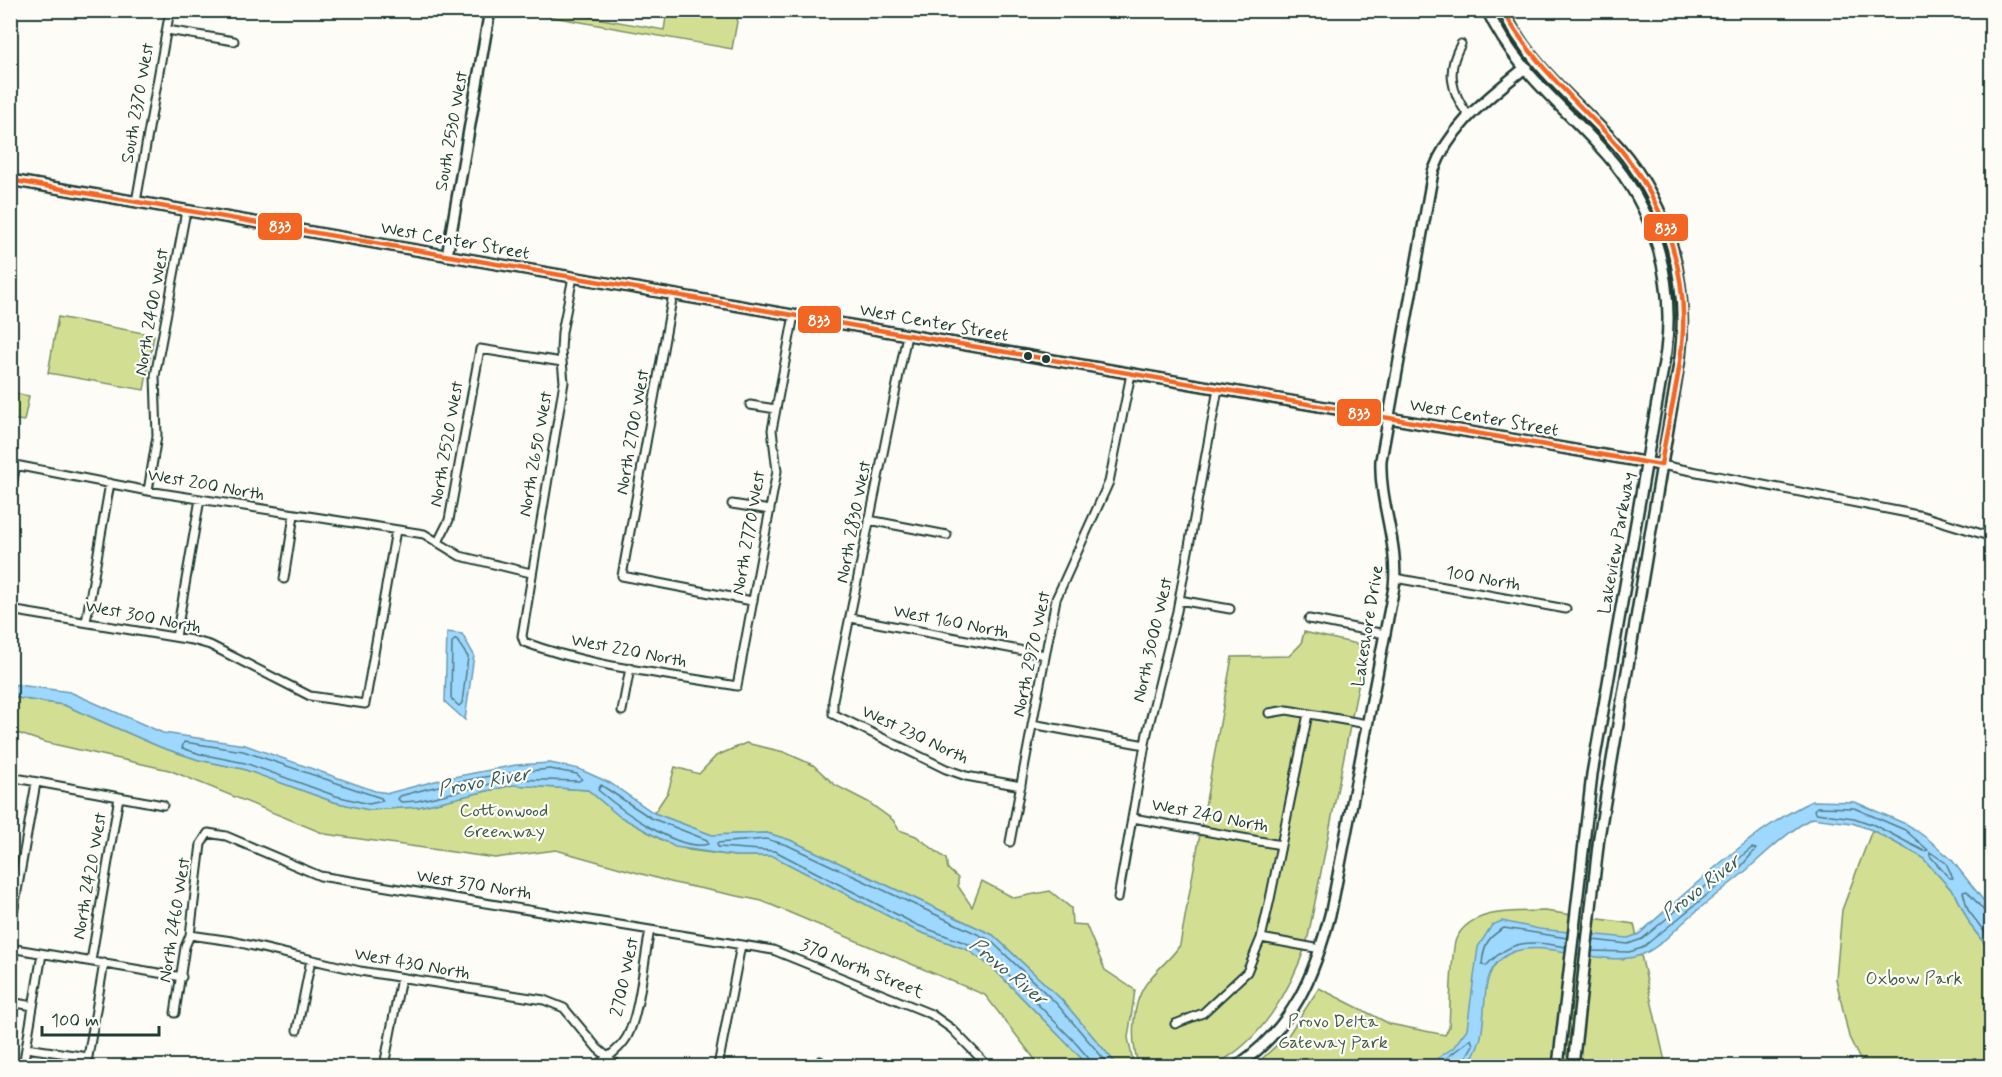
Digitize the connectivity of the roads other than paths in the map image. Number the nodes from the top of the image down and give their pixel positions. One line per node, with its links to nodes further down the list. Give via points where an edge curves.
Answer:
1 (170, 10): 5 (street, South 2370 West)
2 (490, 10): 14 (main road, South 2530 West)
3 (1487, 10): 9 (main road, Lakeview Parkway)
4 (1503, 10): 8 (main road, Lakeview Parkway)
5 (167, 30): 6 (street); 12 (street, South 2370 West)
6 (234, 41)
7 (1461, 44): 10 (street, via 1453,62 1451,84)
8 (1534, 60): 9 (main road, Lakeshore Drive); 27 (main road, Lakeview Parkway, via 1627,156 1650,192 1672,245 1681,287 1683,330)
9 (1523, 69): 10 (main road, Lakeshore Drive); 25 (main road, Lakeview Parkway, via 1616,166 1639,201 1656,240 1666,280 1668,333)
10 (1468, 115): 24 (main road, Lakeshore Drive, via 1446,143 1431,180)
11 (10, 180): 12 (main road, West Center Street)
12 (136, 202): 13 (main road, West Center Street)
13 (186, 211): 14 (main road, West Center Street); 29 (street, North 2400 West, via 157,360 157,436)
14 (447, 256): 15 (main road, West Center Street)
15 (573, 277): 16 (main road, West Center Street); 19 (street, North 2650 West, via 562,332)
16 (673, 294): 17 (main road, West Center Street); 44 (street, North 2700 West, via 622,576)
17 (794, 315): 18 (main road, West Center Street); 23 (street, North 2770 West)
18 (907, 335): 20 (main road, West Center Street); 35 (street, North 2830 West)
19 (562, 362): 39 (street, North 2520 West, via 480,349 449,520); 40 (street, North 2650 West, via 564,382)
20 (1131, 374): 21 (main road, West Center Street); 54 (street, North 2970 West, via 1114,465 1056,599)
21 (1218, 389): 24 (main road, West Center Street); 43 (street, North 3000 West)
22 (750, 405): 23 (street)
23 (776, 409): 33 (street, North 2770 West, via 772,430 777,471)
24 (1388, 418): 25 (main road, West Center Street); 41 (main road, Lakeshore Drive, via 1381,480 1394,543)
25 (1648, 463): 27 (main road, West Center Street); 101 (main road, Lakeview Parkway, via 1591,784)
26 (13, 465): 28 (street, West 200 North); 30 (street)
27 (1661, 465): 38 (street, West Center Street, via 1923,516); 102 (main road, Lakeview Parkway, via 1605,793)
28 (110, 483): 29 (street, West 200 North); 50 (street)
29 (148, 491): 31 (street, West 200 North)
30 (10, 495)
31 (200, 499): 34 (street, West 200 North); 53 (street)
32 (732, 504): 33 (street)
33 (770, 510): 44 (street, North 2770 West)
34 (294, 515): 36 (street, West 200 North); 42 (street)
35 (869, 520): 37 (street); 48 (street, North 2830 West)
36 (396, 530): 39 (street, West 200 North, via 424,534); 53 (street, West 300 North, via 365,704 310,696 210,645)
37 (947, 535)
38 (1992, 537)
39 (438, 542): 40 (street, West 200 North, via 460,556)
40 (531, 573): 52 (street, North 2650 West)
41 (1395, 578): 46 (street, 100 North); 51 (main road, Lakeshore Drive)
42 (284, 579)
43 (1179, 600): 45 (street); 63 (street, North 3000 West)
44 (752, 601): 56 (street, North 2770 West)
45 (1230, 609)
46 (1566, 609)
47 (10, 610): 50 (street, West 300 North)
48 (851, 618): 54 (street, West 160 North); 59 (street, North 2830 West)
49 (1309, 619): 51 (street)
50 (86, 622): 53 (street, West 300 North)
51 (1385, 634): 62 (main road, Lakeshore Drive)
52 (522, 636): 55 (street, West 220 North, via 524,642 543,649)
53 (176, 637)
54 (1045, 655): 61 (street, North 2970 West)
55 (630, 668): 56 (street, West 220 North); 57 (street)
56 (737, 686)
57 (622, 711)
58 (1269, 713): 60 (street, via 1287,710)
59 (832, 714): 66 (street, West 230 North, via 946,769)
60 (1308, 714): 62 (street); 72 (street)
61 (1032, 724): 63 (street); 66 (street, North 2970 West)
62 (1367, 724): 80 (main road, Lakeshore Drive)
63 (1145, 745): 69 (street, North 3000 West)
64 (10, 777): 65 (street)
65 (36, 783): 67 (street); 75 (street)
66 (1021, 786): 71 (street, North 2970 West)
67 (119, 797): 68 (street); 83 (street, North 2420 West)
68 (163, 805)
69 (1133, 818): 72 (street, West 240 North); 73 (street, North 3000 West)
70 (208, 833): 74 (street, West 370 North, via 226,836 320,876); 76 (street, North 2460 West, via 201,843)
71 (1010, 842)
72 (1281, 845): 77 (street)
73 (1118, 898)
74 (650, 930): 78 (street, West 370 North); 93 (street, 2700 West, via 632,1022 626,1037)
75 (10, 932)
76 (190, 935): 82 (street, West 430 North); 85 (street, North 2460 West)
77 (1261, 938): 80 (street); 90 (street, via 1247,972 1203,1013)
78 (741, 945): 98 (street); 99 (street, 370 North Street, via 772,950 909,1003 952,1029)
79 (10, 948): 81 (street)
80 (1321, 949): 100 (main road, Lakeshore Drive, via 1291,1014 1276,1033)
81 (42, 954): 83 (street); 88 (street)
82 (311, 960): 86 (street, West 430 North); 91 (street)
83 (91, 961): 84 (street)
84 (104, 963): 85 (street); 92 (street, via 88,1057)
85 (182, 977): 89 (street, North 2460 West)
86 (401, 978): 93 (street, West 430 North, via 544,1000 564,1008); 95 (street)
87 (10, 1002): 88 (street)
88 (33, 1006): 92 (street)
89 (175, 1013)
90 (1175, 1024)
91 (297, 1030)
92 (26, 1048): 94 (street)
93 (608, 1057): 96 (street, 2700 West); 97 (street, West 430 North)
94 (23, 1066)
95 (384, 1066)
96 (596, 1066)
97 (619, 1066)
98 (718, 1066)
99 (988, 1066)
100 (1237, 1066)
101 (1558, 1066)
102 (1573, 1066)

